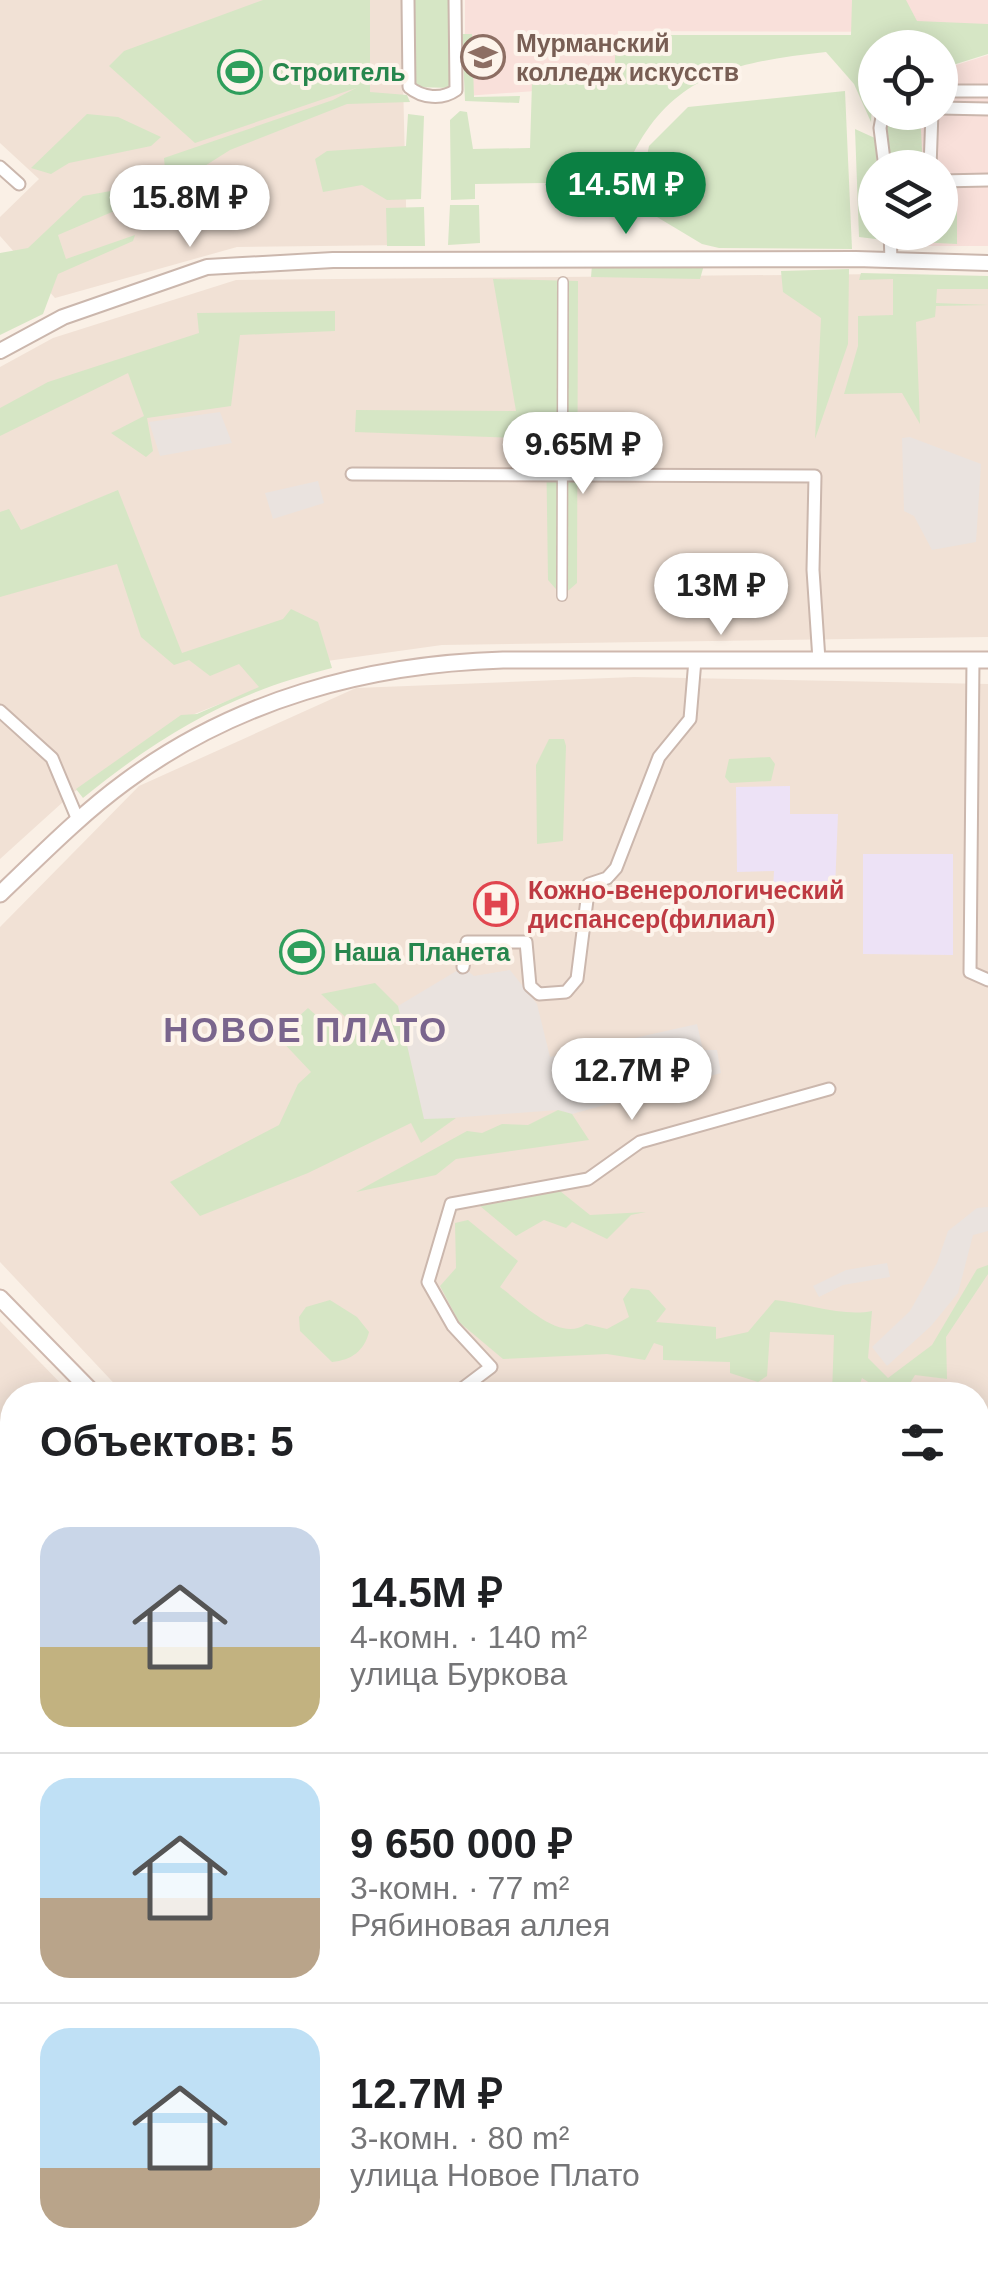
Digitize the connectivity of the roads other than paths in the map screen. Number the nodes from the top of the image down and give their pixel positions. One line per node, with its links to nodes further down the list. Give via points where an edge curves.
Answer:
1 (408, 0): 2 (street, via 410,87 419,95 448,96 456,90)
2 (455, 0)
3 (988, 91): 4 (street)
4 (958, 92)
5 (958, 108): 6 (street)
6 (988, 109)
7 (0, 167): 10 (street)
8 (988, 180): 9 (street)
9 (958, 181)
10 (19, 184)
11 (891, 250): 12 (street)
12 (892, 260): 13 (street); 15 (street, via 333,260 207,267 63,317)
13 (988, 263)
14 (564, 282): 17 (street)
15 (0, 351)
16 (352, 474): 17 (street)
17 (565, 476): 18 (street); 20 (street, via 815,476)
18 (562, 596)
19 (695, 660): 20 (main road); 23 (main road, via 455,661 336,682 200,733); 25 (street, via 690,719 659,758 616,868 589,884 577,979 566,992 538,994 530,986 526,942 467,942)
20 (819, 660): 21 (main road)
21 (980, 660): 26 (street, via 970,972)
22 (0, 711): 23 (street, via 52,758)
23 (78, 820): 24 (main road)
24 (0, 894)
25 (463, 967)
26 (988, 980)
27 (829, 1089): 30 (street, via 640,1142 588,1179 450,1204 428,1282 452,1326 491,1367)
28 (0, 1298): 29 (main road)
29 (82, 1382)
30 (471, 1382)

